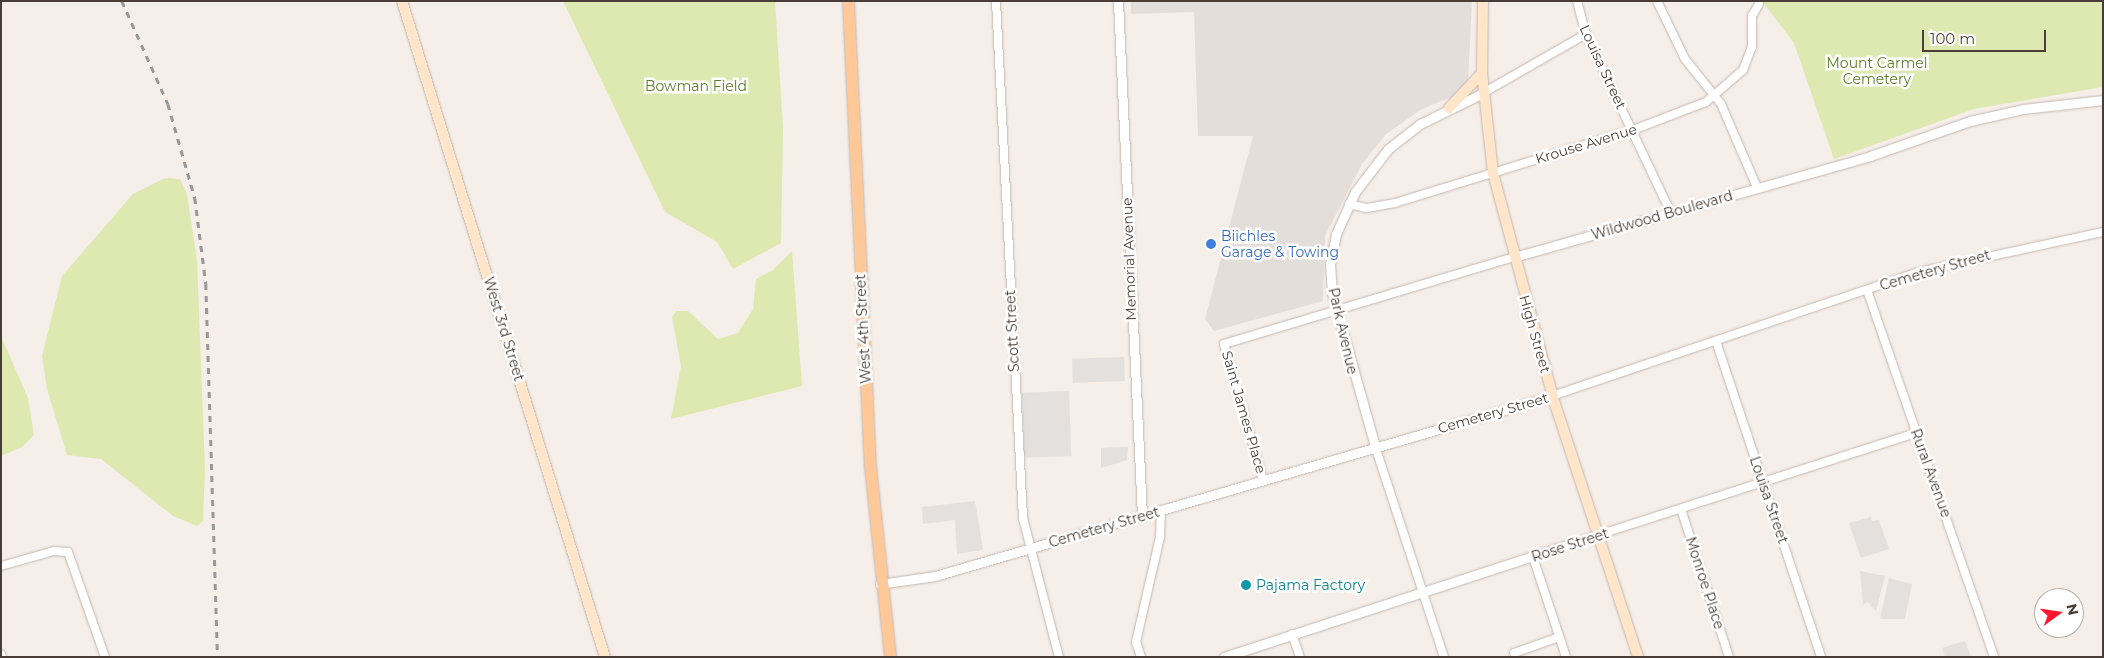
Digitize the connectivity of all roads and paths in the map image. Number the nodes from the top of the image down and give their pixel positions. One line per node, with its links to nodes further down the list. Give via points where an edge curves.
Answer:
1 (402, 1): 44 (main road, West 3rd Street)
2 (848, 1): 38 (main road, West 4th Street)
3 (996, 1): 35 (street, Scott Street, via 1007,243)
4 (1118, 1): 33 (street, Memorial Avenue)
5 (1483, 1): 10 (main road, High Street)
6 (1576, 1): 9 (street, Louisa Street)
7 (1657, 1): 12 (street, via 1685,59)
8 (1760, 4): 12 (street, Krouse Avenue, via 1752,16 1748,60)
9 (1586, 34): 11 (street, Park Avenue); 15 (street, Louisa Street)
10 (1482, 73): 11 (main road, High Street); 14 (main road)
11 (1483, 94): 14 (street, Park Avenue, via 1455,110); 16 (main road, High Street)
12 (1714, 97): 15 (street, Krouse Avenue); 17 (street)
13 (2103, 100): 17 (street, Wildwood Boulevard, via 1994,115 1870,156)
14 (1449, 108): 18 (street, Park Avenue, via 1420,124 1388,149)
15 (1632, 130): 16 (street, Krouse Avenue); 19 (street, Louisa Street)
16 (1492, 173): 18 (street, Krouse Avenue, via 1383,206); 21 (main road, High Street)
17 (1757, 187): 19 (street, Wildwood Boulevard)
18 (1348, 204): 23 (street, Park Avenue, via 1331,258)
19 (1671, 213): 21 (street, Wildwood Boulevard)
20 (2103, 232): 22 (street, Cemetery Street, via 1918,272)
21 (1514, 257): 23 (street, Wildwood Boulevard); 26 (main road, High Street)
22 (1867, 290): 25 (street, Cemetery Street); 27 (street, Rural Avenue)
23 (1335, 311): 24 (street, Wildwood Boulevard); 28 (street, Park Avenue)
24 (1224, 344): 29 (street, Saint James Place)
25 (1717, 344): 26 (street, Cemetery Street); 30 (street, Louisa Street)
26 (1552, 396): 28 (street, Cemetery Street); 34 (main road, High Street)
27 (1916, 433): 30 (street, Rose Street); 55 (street, Rural Avenue)
28 (1375, 446): 29 (street, Cemetery Street); 39 (street, Park Avenue)
29 (1263, 480): 32 (street, Cemetery Street)
30 (1763, 482): 31 (street, Rose Street); 54 (street, Louisa Street)
31 (1681, 509): 34 (street, Rose Street); 53 (street, Monroe Place)
32 (1161, 510): 33 (street, Cemetery Street); 47 (street, via 1160,537 1136,642)
33 (1142, 516): 35 (street, Cemetery Street)
34 (1598, 535): 36 (street, Rose Street); 52 (main road, High Street)
35 (1028, 549): 38 (street, Cemetery Street, via 912,582); 46 (street, Scott Street)
36 (1533, 557): 39 (street, Rose Street); 41 (street)
37 (1, 566): 43 (street, via 54,551 68,552)
38 (880, 584): 45 (main road, West 4th Street)
39 (1423, 592): 40 (street, Rose Street); 50 (street, Park Avenue)
40 (1292, 634): 48 (street, Rose Street); 49 (street)
41 (1559, 637): 42 (street); 51 (street)
42 (1514, 653)
43 (105, 657)
44 (605, 657)
45 (890, 657)
46 (1060, 657)
47 (1141, 657)
48 (1224, 657)
49 (1300, 657)
50 (1444, 657)
51 (1566, 657)
52 (1638, 657)
53 (1729, 657)
54 (1821, 657)
55 (1994, 657)

